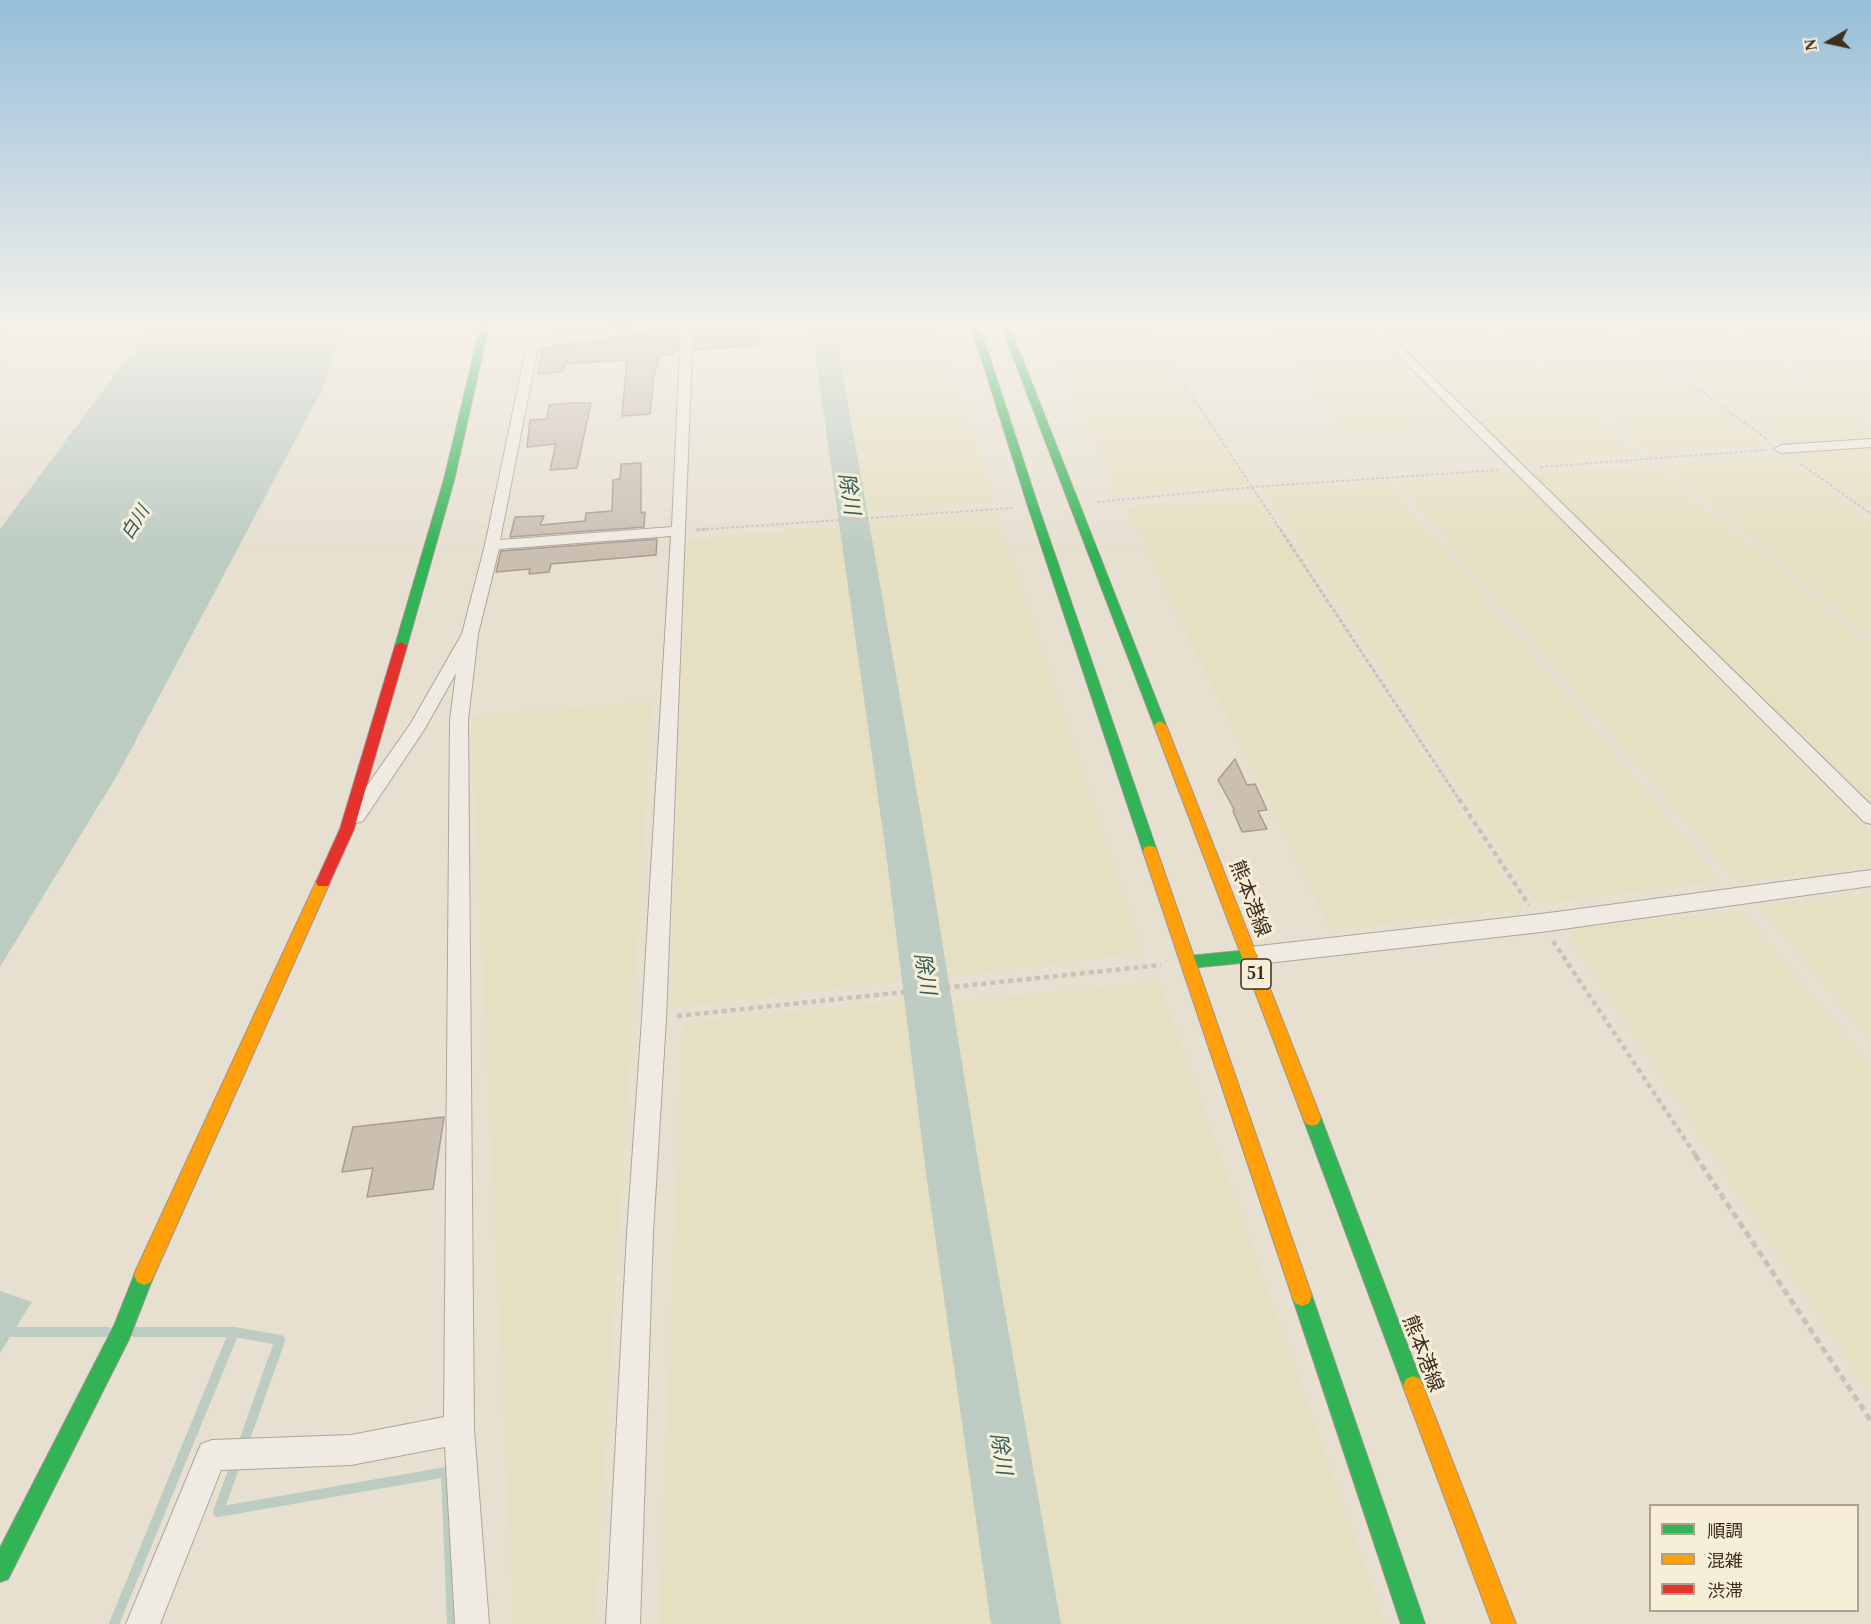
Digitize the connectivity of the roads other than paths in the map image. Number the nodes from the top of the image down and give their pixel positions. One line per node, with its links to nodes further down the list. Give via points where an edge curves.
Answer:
1 (467, 401): 13 (main road, via 449,480)
2 (523, 401): 10 (street)
3 (684, 401): 9 (street)
4 (1001, 401): 16 (main road)
5 (1033, 401): 15 (main road, 熊本港線 / 51)
6 (1449, 401): 12 (street)
7 (1871, 443): 8 (street)
8 (1781, 449)
9 (679, 531): 10 (street); 21 (street)
10 (492, 545): 11 (street)
11 (470, 634): 13 (street, via 418,726); 17 (street, via 459,720)
12 (1871, 817)
13 (347, 829): 18 (main road, via 146,1269 122,1332)
14 (1871, 878): 15 (street)
15 (1250, 956): 16 (main road); 23 (main road, 熊本港線 / 51)
16 (1189, 962): 22 (main road)
17 (459, 1429): 19 (street, via 351,1450 212,1455); 20 (street)
18 (0, 1571)
19 (143, 1624)
20 (472, 1624)
21 (622, 1624)
22 (1413, 1624)
23 (1504, 1624)

